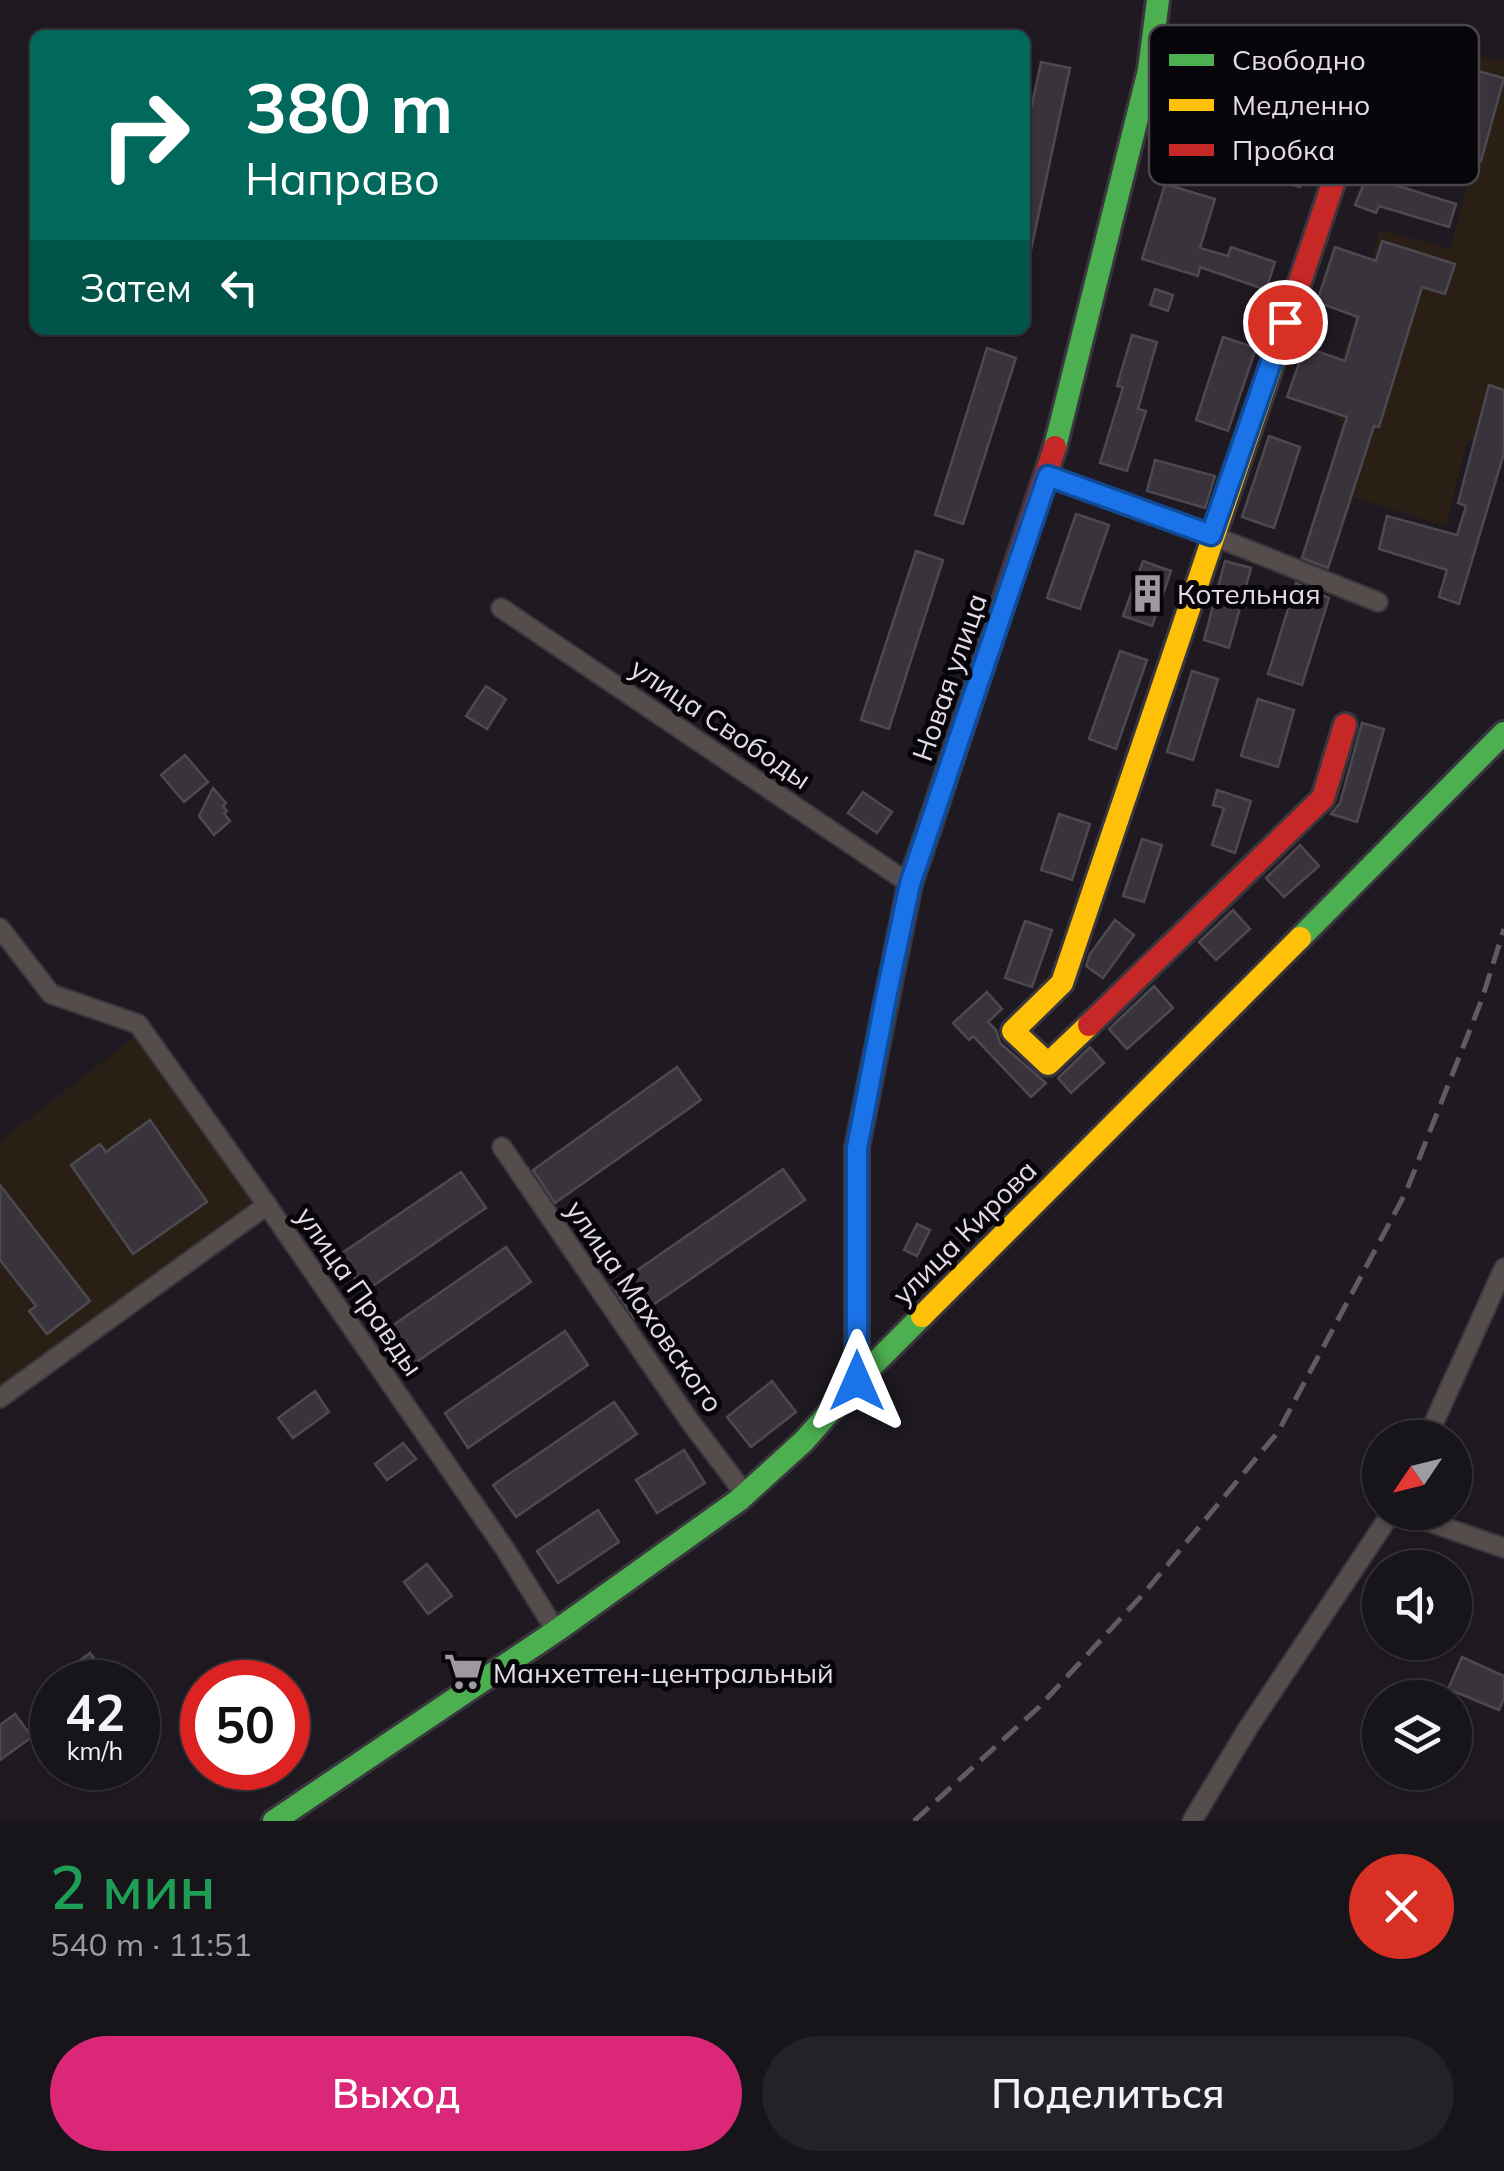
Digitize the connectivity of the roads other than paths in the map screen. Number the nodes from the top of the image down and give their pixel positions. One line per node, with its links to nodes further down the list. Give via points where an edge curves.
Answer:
1 (1158, 0): 2 (main road, Новая улица)
2 (1155, 25)
3 (1149, 70): 5 (main road, Новая улица)
4 (1332, 185): 6 (main road)
5 (1048, 476): 6 (street); 11 (main road, Новая улица)
6 (1211, 535): 7 (street); 9 (main road, via 1062,983 1012,1030 1048,1064 1323,798)
7 (1378, 602)
8 (501, 608): 11 (street, улица Свободы)
9 (1345, 726)
10 (1504, 733): 16 (main road, улица Кирова)
11 (910, 884): 16 (main road, Новая улица, via 857,1148)
12 (0, 928): 14 (street, via 51,994 138,1024)
13 (502, 1148): 19 (street, улица Маховского)
14 (268, 1206): 17 (street, улица Правды); 23 (street, улица Правды)
15 (1504, 1268): 18 (street)
16 (857, 1381): 19 (main road, улица Кирова, via 804,1442)
17 (0, 1398)
18 (1435, 1420)
19 (745, 1494): 23 (main road, улица Кирова)
20 (1380, 1530): 25 (street)
21 (1452, 1530): 22 (street)
22 (1504, 1548)
23 (556, 1631): 24 (main road, улица Кирова)
24 (274, 1821)
25 (1192, 1821)

